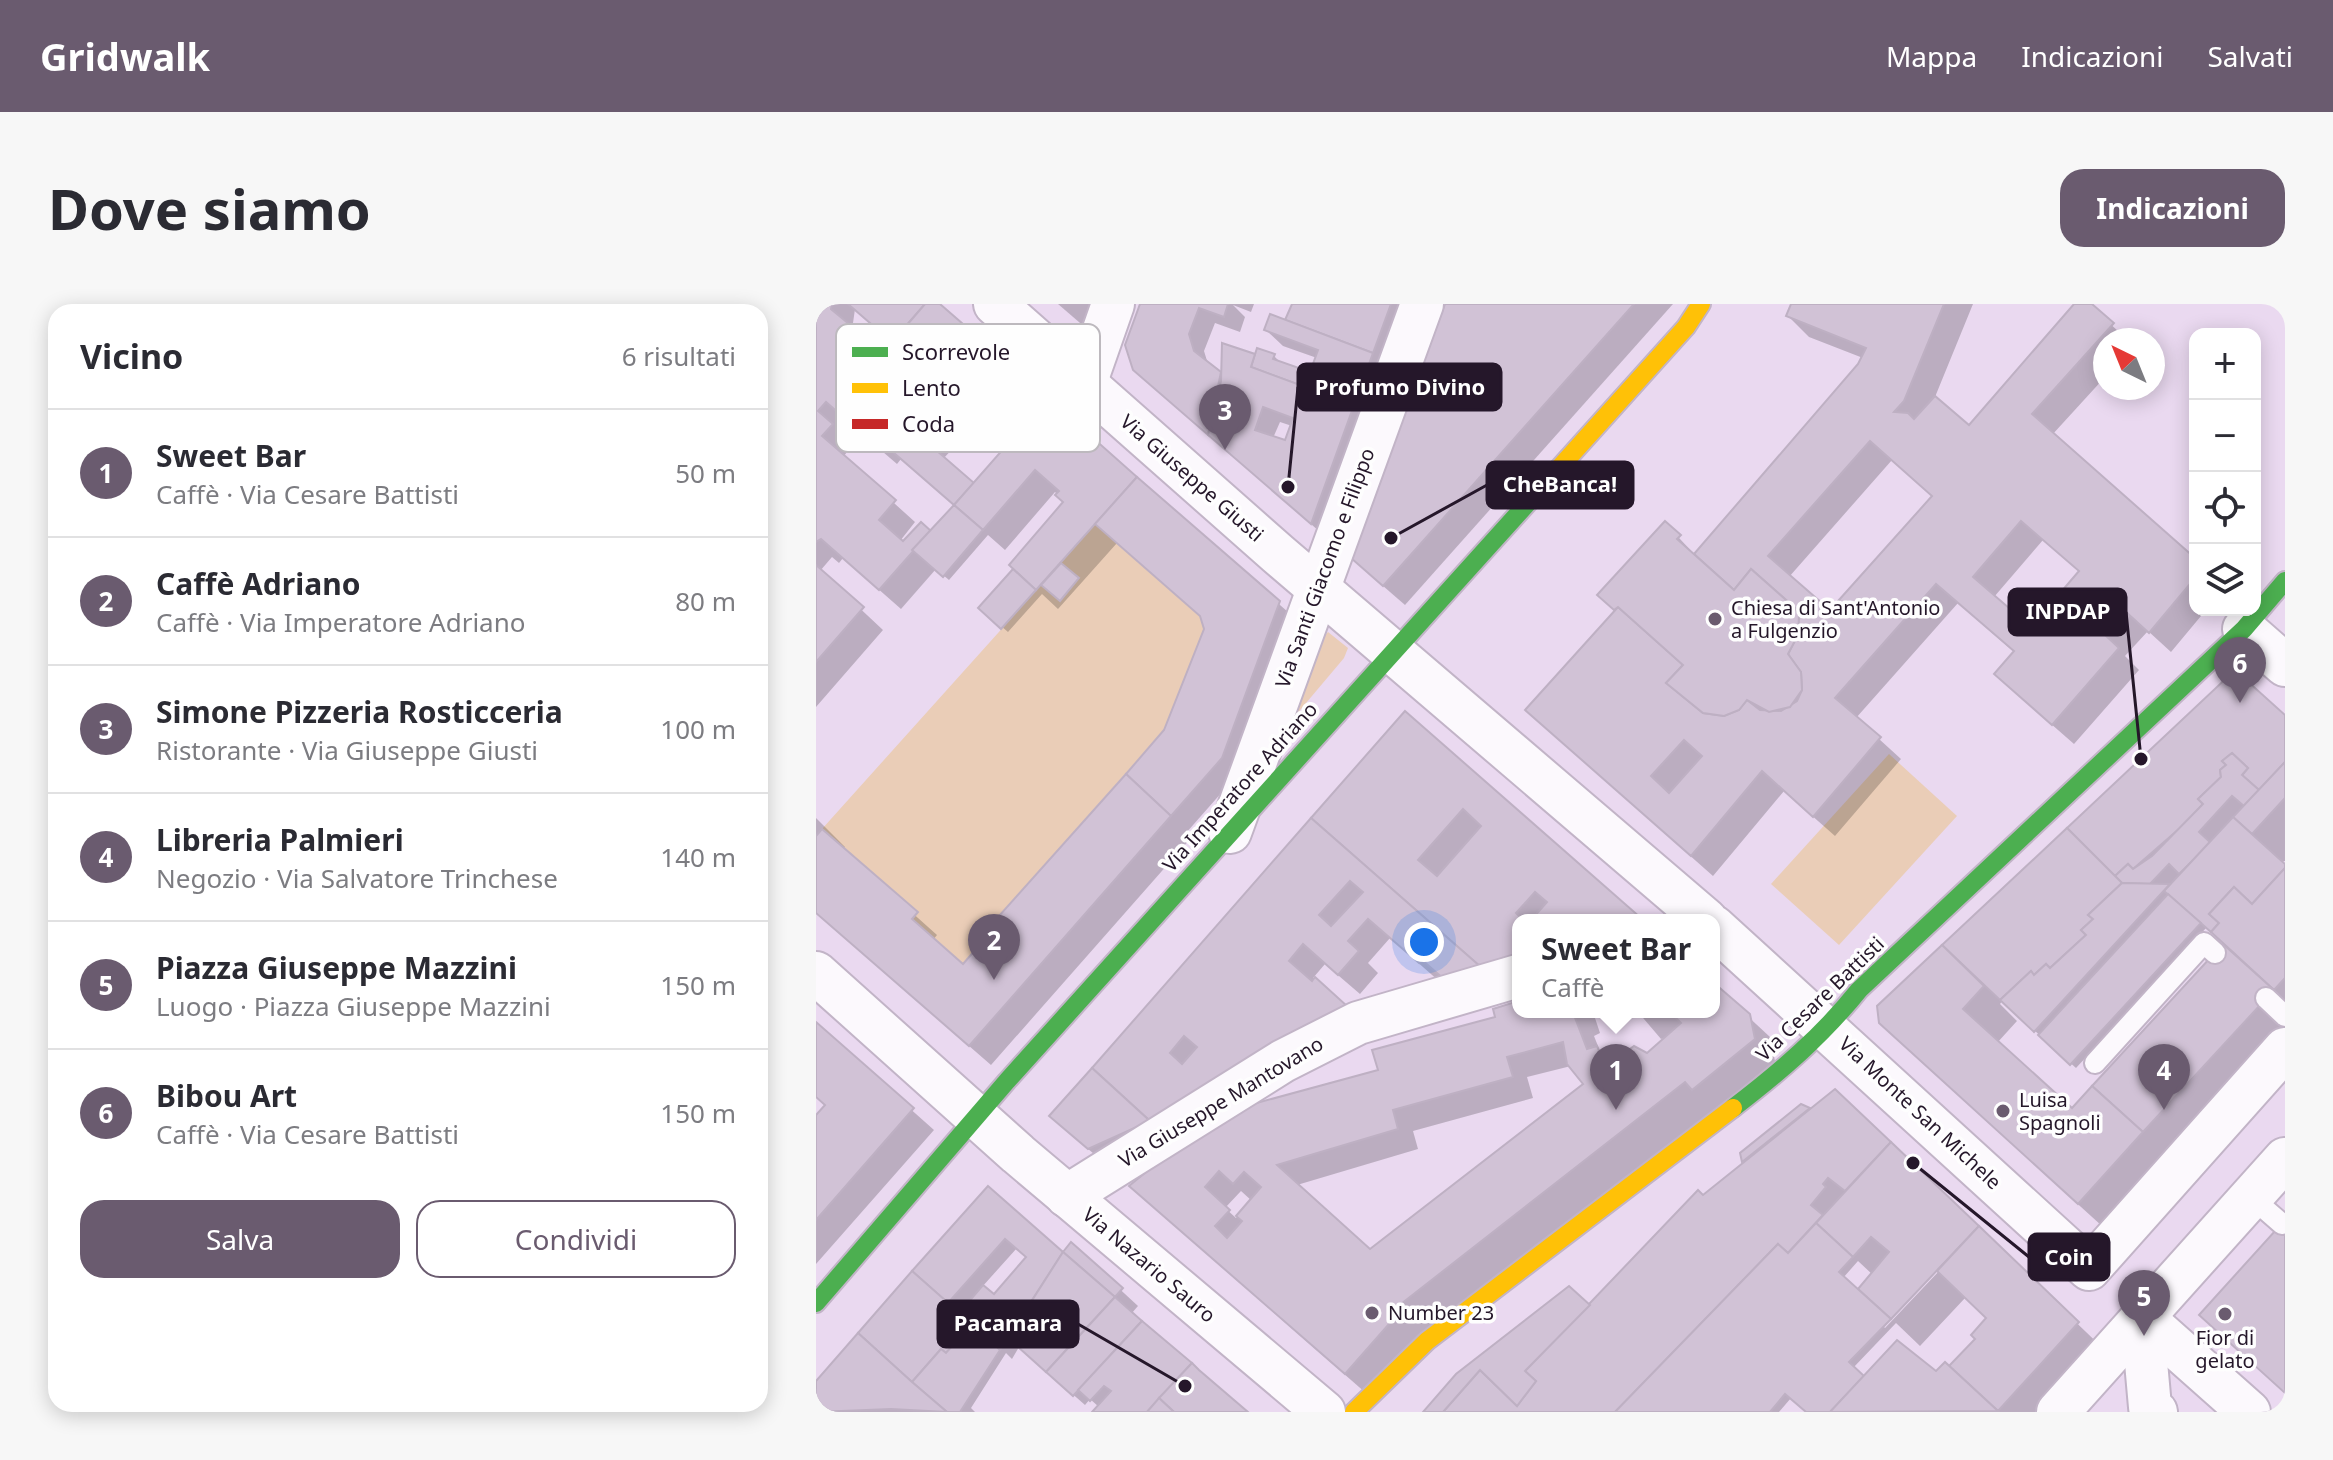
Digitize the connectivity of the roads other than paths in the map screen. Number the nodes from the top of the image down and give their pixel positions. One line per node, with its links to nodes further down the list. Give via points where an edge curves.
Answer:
1 (995, 304): 5 (street, Via Giuseppe Giusti)
2 (1113, 304): 6 (street)
3 (1422, 304): 9 (street, Via Santi Giacomo e Filippo)
4 (1701, 304): 11 (street, Via Imperatore Adriano, via 1686,327)
5 (1018, 324)
6 (1100, 341)
7 (1100, 397): 9 (street, Via Giuseppe Giusti)
8 (2285, 581): 10 (street, Via Cesare Battisti)
9 (1317, 588): 11 (street, Via Giuseppe Giusti); 13 (street, Via Santi Giacomo e Filippo)
10 (2244, 629): 12 (street); 21 (street, Via Cesare Battisti, via 1859,990)
11 (1392, 650): 13 (street, Via Imperatore Adriano); 14 (street)
12 (2285, 665)
13 (1230, 832): 24 (street, Via Imperatore Adriano)
14 (1699, 914)
15 (1720, 932): 21 (street, Via Monte San Michele)
16 (2215, 953): 23 (lane, via 2204,943)
17 (816, 973): 24 (street, Via Nazario Sauro)
18 (1512, 978): 26 (street, Via Giuseppe Mantovano, via 1358,1023 1283,1061)
19 (2266, 998): 20 (lane)
20 (2285, 1016)
21 (1828, 1028): 22 (street, Via Monte San Michele, via 2089,1269); 33 (street, Via Cesare Battisti, via 1784,1069 1427,1341)
22 (2285, 1049)
23 (2095, 1063)
24 (977, 1116): 26 (street, Via Nazario Sauro); 29 (street, Via Imperatore Adriano)
25 (2285, 1159): 27 (street)
26 (1067, 1196): 32 (street, Via Nazario Sauro)
27 (2251, 1197): 28 (lane); 30 (street)
28 (2282, 1224)
29 (816, 1303)
30 (2142, 1317): 31 (street); 34 (street); 35 (street)
31 (2151, 1410)
32 (1324, 1412)
33 (1354, 1412)
34 (2058, 1412)
35 (2249, 1412)

